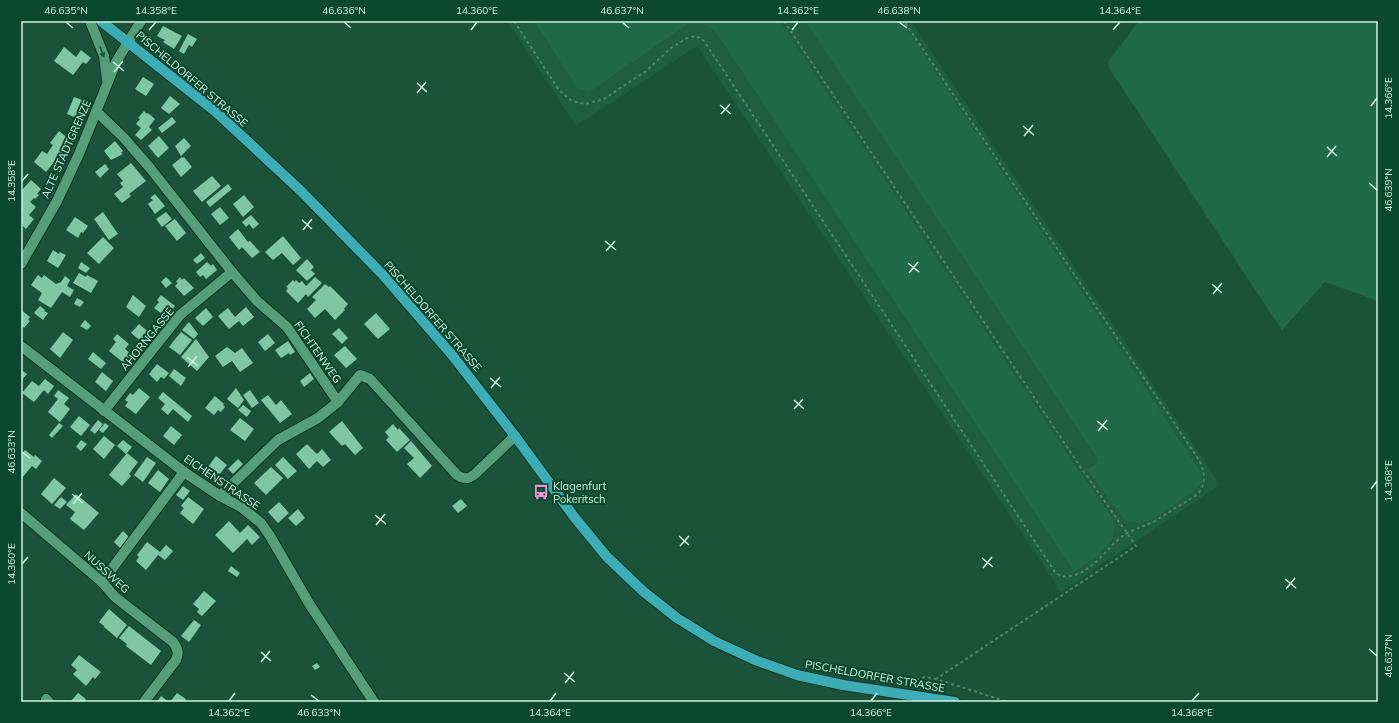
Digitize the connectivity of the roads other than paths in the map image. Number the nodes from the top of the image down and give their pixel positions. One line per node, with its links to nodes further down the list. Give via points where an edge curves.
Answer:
1 (90, 21): 5 (street, one-way to 5, via 104,56)
2 (102, 21): 4 (main road, PISCHELDORFER STRASSE)
3 (141, 21): 4 (street, ALTE STADTGRENZE)
4 (128, 42): 5 (street, ALTE STADTGRENZE); 12 (main road, PISCHELDORFER STRASSE, via 216,112 323,213 383,275 452,355)
5 (107, 84): 6 (street, ALTE STADTGRENZE)
6 (96, 111): 7 (street, ALTE STADTGRENZE, via 57,201); 8 (street, FICHTENWEG, via 150,168)
7 (21, 264)
8 (232, 272): 10 (street, FICHTENWEG, via 257,300 287,327); 11 (street, AHORNGASSE, via 180,315)
9 (21, 346): 11 (street, EICHENSTRASSE)
10 (338, 402): 12 (street, FICHTENWEG, via 360,375 370,379 457,475 464,479 475,474); 14 (street, via 318,418 278,440)
11 (104, 411): 13 (street, EICHENSTRASSE)
12 (515, 436): 17 (main road, PISCHELDORFER STRASSE, via 607,557 644,592 678,618 714,641 755,660 797,675)
13 (184, 472): 14 (street, EICHENSTRASSE); 16 (street)
14 (220, 496): 19 (street, EICHENSTRASSE, via 241,507 261,523 310,605)
15 (21, 513): 16 (street, NUSSWEG)
16 (102, 582): 18 (street, NUSSWEG, via 115,597 173,642 177,648 176,660)
17 (910, 698): 20 (main road, PISCHELDORFER STRASSE)
18 (144, 702)
19 (374, 702)
20 (955, 702)

